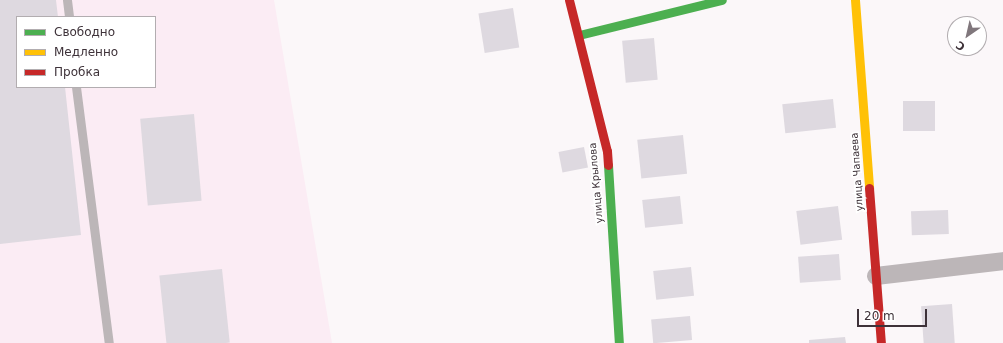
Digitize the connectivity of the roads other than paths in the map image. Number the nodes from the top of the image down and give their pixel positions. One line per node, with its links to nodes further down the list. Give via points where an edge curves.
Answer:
1 (68, 0): 5 (lane)
2 (569, 0): 6 (street, улица Крылова)
3 (722, 0): 6 (street)
4 (855, 0): 9 (street, улица Чапаева)
5 (69, 16)
6 (579, 35): 11 (street, улица Крылова, via 607,151)
7 (76, 88): 10 (lane)
8 (1003, 261): 9 (street)
9 (876, 276): 12 (street, улица Чапаева)
10 (109, 343)
11 (619, 343)
12 (881, 343)

